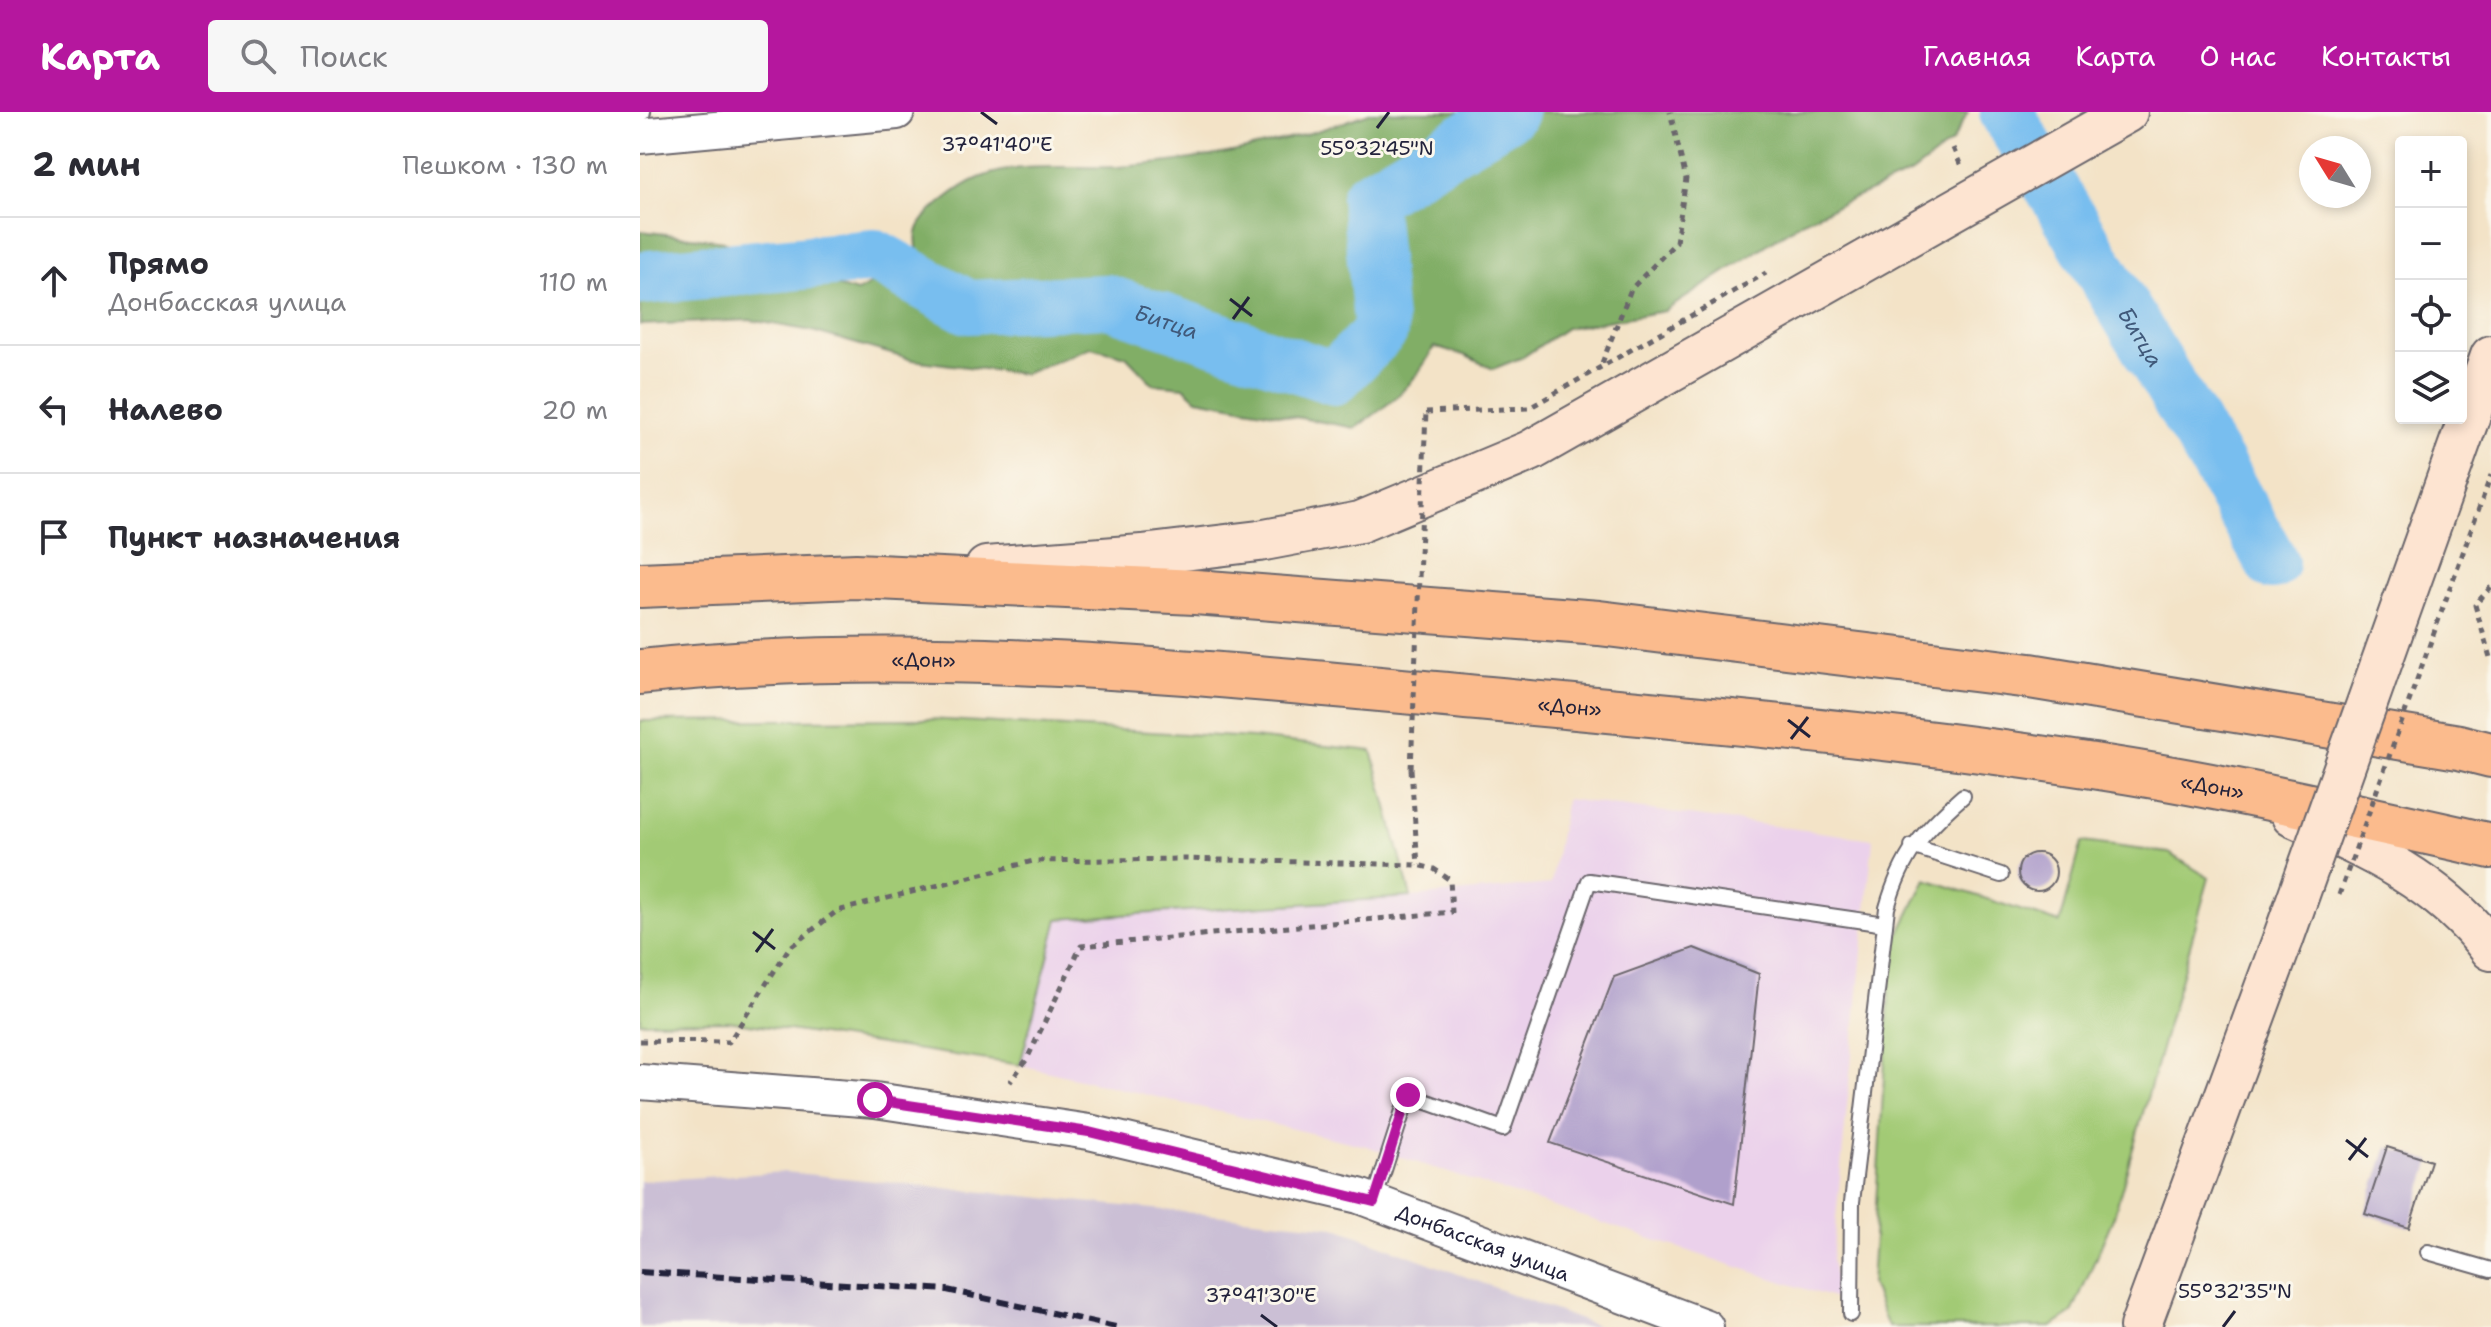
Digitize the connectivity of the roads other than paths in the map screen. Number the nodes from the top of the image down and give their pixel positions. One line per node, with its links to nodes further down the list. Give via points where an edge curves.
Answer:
1 (885, 112): 2 (street); 3 (street)
2 (897, 112)
3 (771, 118): 5 (street)
4 (2113, 121): 7 (main road, via 1530,451 1360,522 1142,555)
5 (640, 136)
6 (2491, 356): 23 (main road, bridge)
7 (856, 576): 8 (highway); 10 (highway, via 1195,592 1599,623 2030,676)
8 (640, 585)
9 (640, 672): 11 (highway, «Дон», via 843,659 1103,666 1837,732)
10 (2491, 755)
11 (2237, 792): 14 (highway, «Дон»); 17 (main road, via 2375,852 2433,889)
12 (1963, 796): 13 (lane)
13 (1912, 846): 15 (lane); 16 (lane, via 1896,875)
14 (2491, 846)
15 (2001, 875)
16 (1885, 924): 19 (lane, via 1589,881 1503,1129 1408,1095); 22 (lane, via 1852,1202)
17 (2491, 950)
18 (640, 1082): 19 (street, Донбасская улица, via 875,1100 1089,1132)
19 (1374, 1202): 24 (street, Донбасская улица)
20 (2428, 1252): 21 (lane)
21 (2491, 1270)
22 (1851, 1314)
23 (2140, 1326)
24 (1706, 1327)

